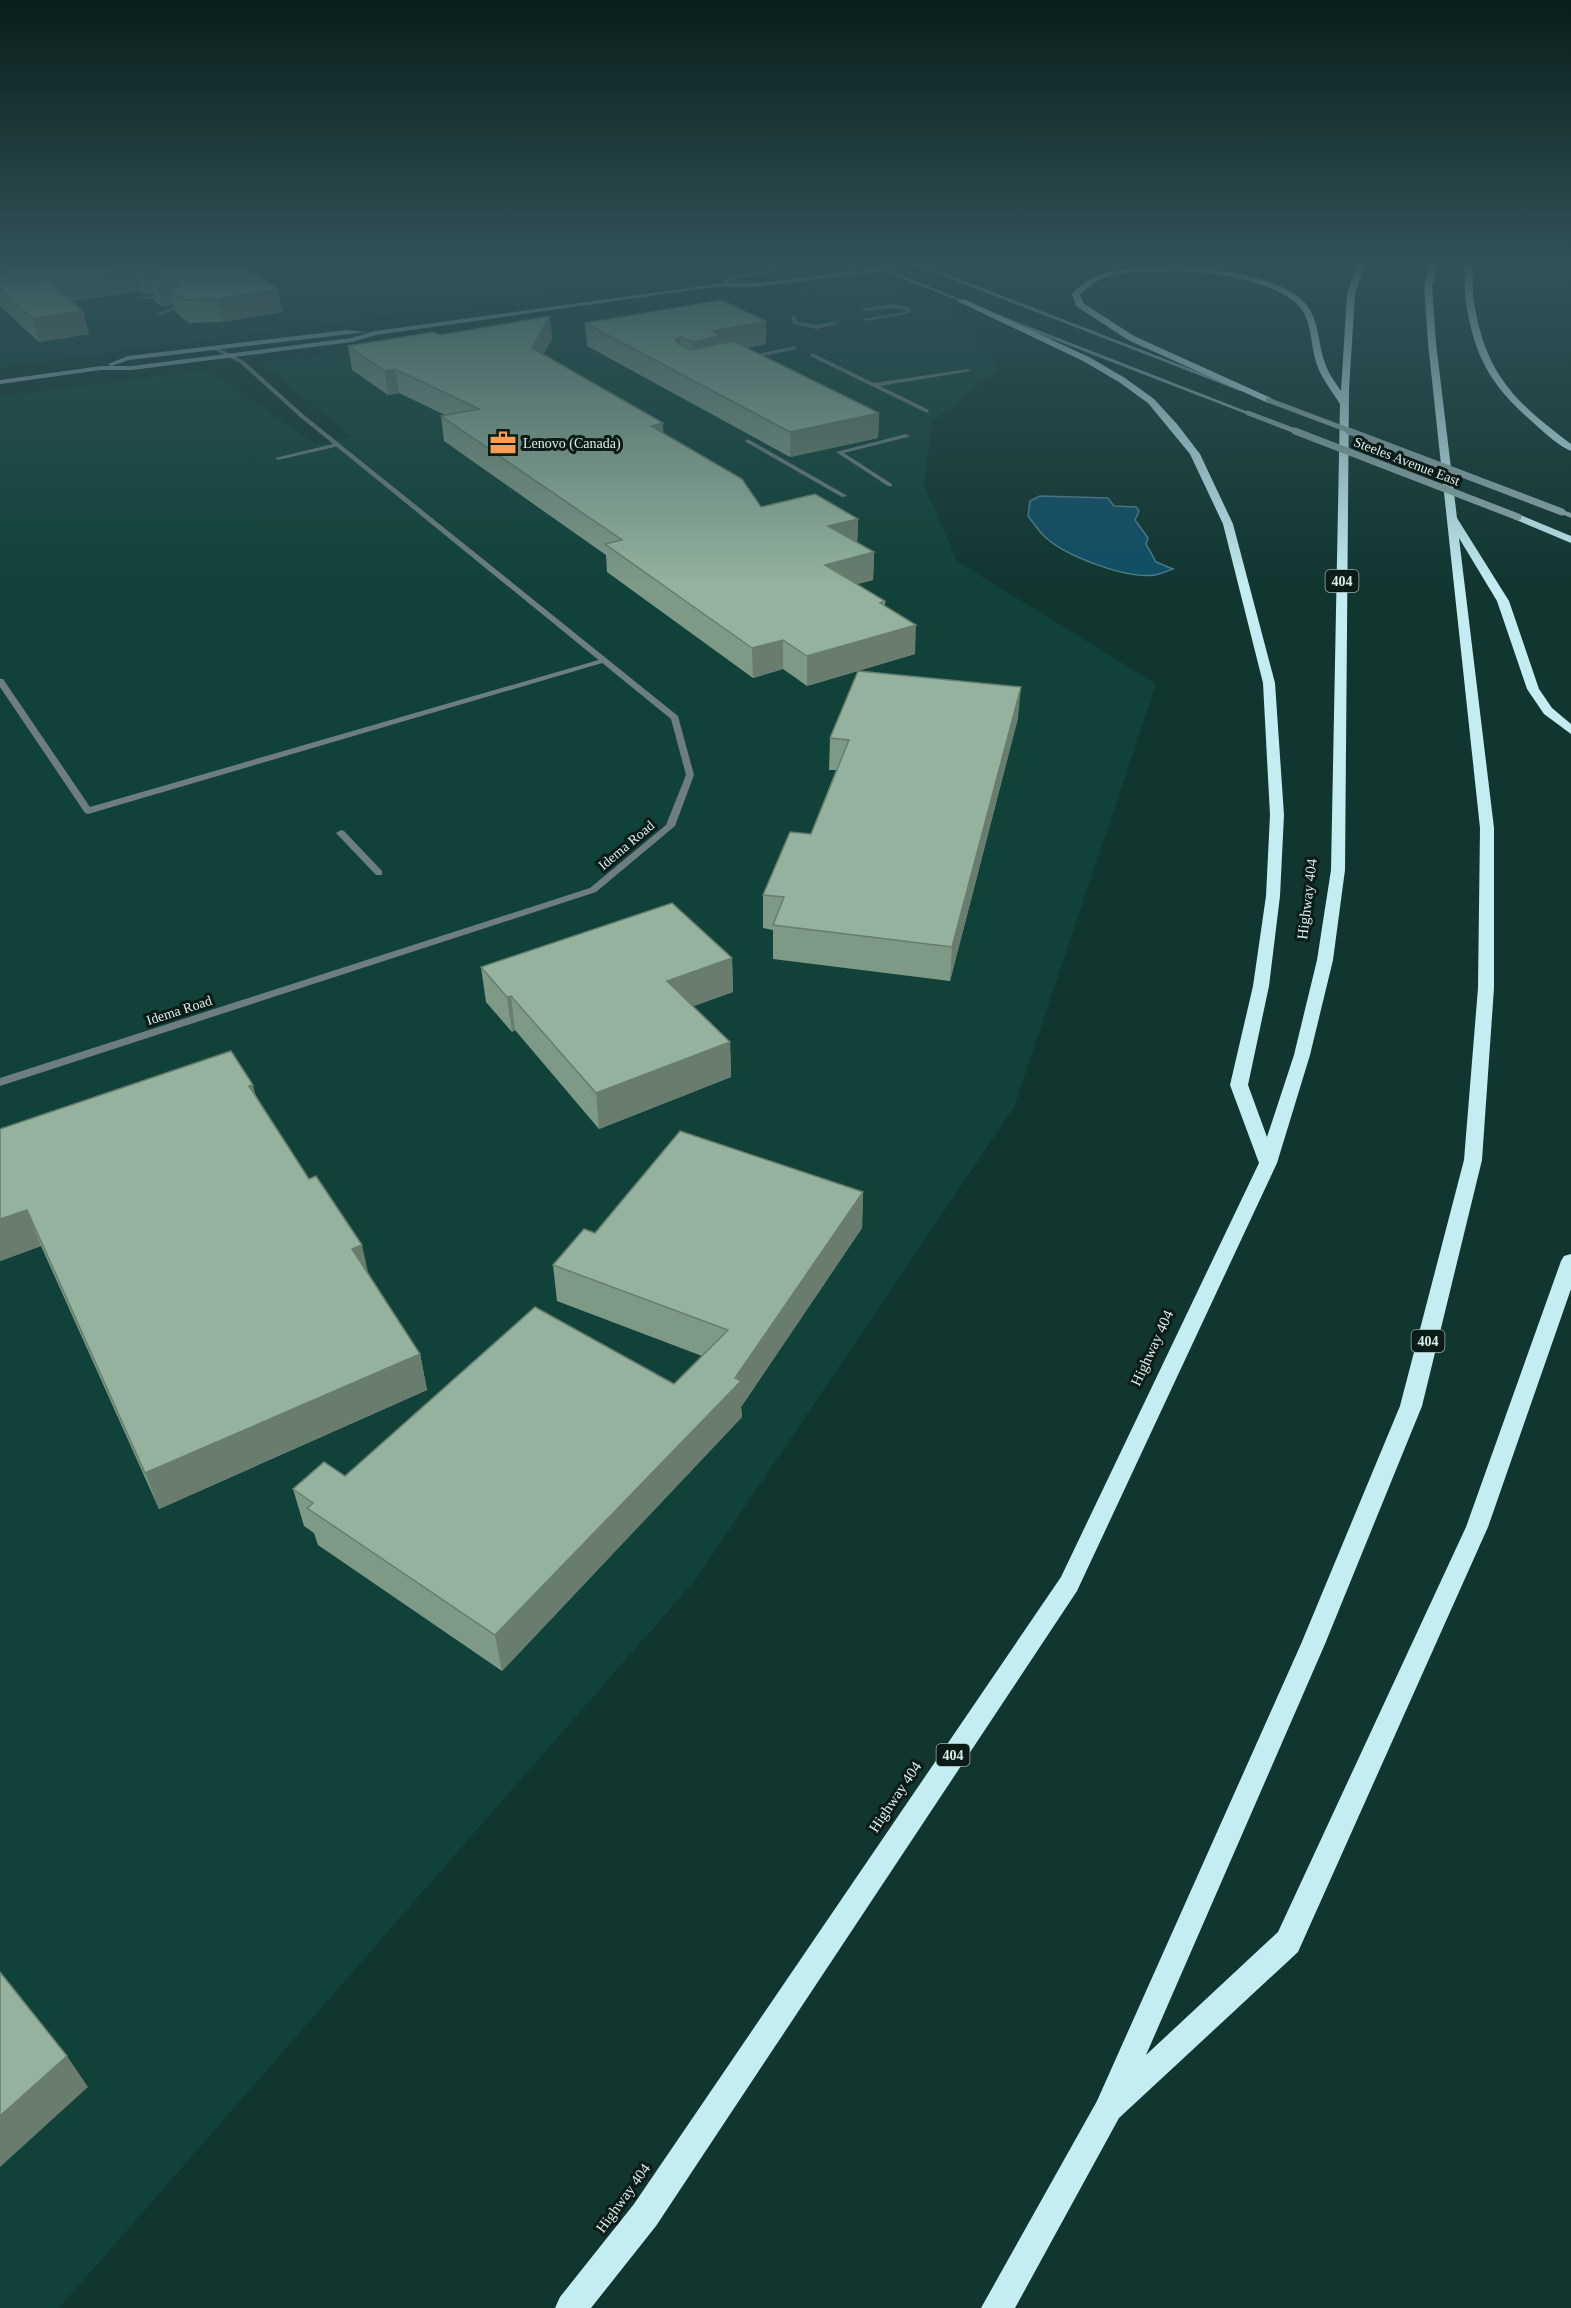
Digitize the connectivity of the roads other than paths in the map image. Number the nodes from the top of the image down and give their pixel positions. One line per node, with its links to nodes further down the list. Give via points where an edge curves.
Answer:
1 (81, 371): 13 (main road)
2 (252, 371): 20 (street, Idema Road)
3 (843, 371): 14 (street)
4 (968, 371): 14 (street)
5 (1106, 371): 35 (highway, via 1151,401 1195,454 1228,524 1269,683 1277,815 1273,896 1261,986 1239,1085)
6 (1139, 371): 27 (main road, Steeles Avenue East, bridge)
7 (1192, 371): 15 (main road, Steeles Avenue East)
8 (1202, 371): 15 (highway)
9 (1324, 371): 16 (highway)
10 (1346, 371): 16 (highway, Highway 404 / 404)
11 (1435, 371): 25 (highway, 404)
12 (1491, 371): 21 (highway, via 1532,417)
13 (0, 382)
14 (874, 386): 17 (street)
15 (1268, 400): 26 (main road, Steeles Avenue East, bridge)
16 (1344, 403): 35 (highway, Highway 404 / 404, via 1338,870 1305,1045)
17 (927, 411)
18 (906, 435): 23 (street, via 839,452)
19 (748, 441): 24 (street)
20 (337, 445): 22 (street); 29 (street, Idema Road)
21 (1571, 448)
22 (278, 458)
23 (890, 485)
24 (844, 496)
25 (1450, 514): 31 (highway, via 1503,601 1533,688 1548,711); 37 (highway, 404, via 1488,828 1486,988 1473,1161 1411,1406 1313,1644)
26 (1571, 516)
27 (1518, 517): 28 (highway)
28 (1571, 539)
29 (605, 662): 30 (street, via 88,811); 34 (street, Idema Road, via 675,718 690,775 670,826 593,890)
30 (0, 681)
31 (1571, 730)
32 (341, 833): 33 (street)
33 (379, 873)
34 (0, 1082)
35 (1268, 1163): 38 (highway, Highway 404 / 404, via 1069,1584 645,2215)
36 (1571, 1261): 37 (highway, via 1477,1527 1288,1942)
37 (1107, 2111): 39 (highway, 404)
38 (571, 2308)
39 (997, 2308)

